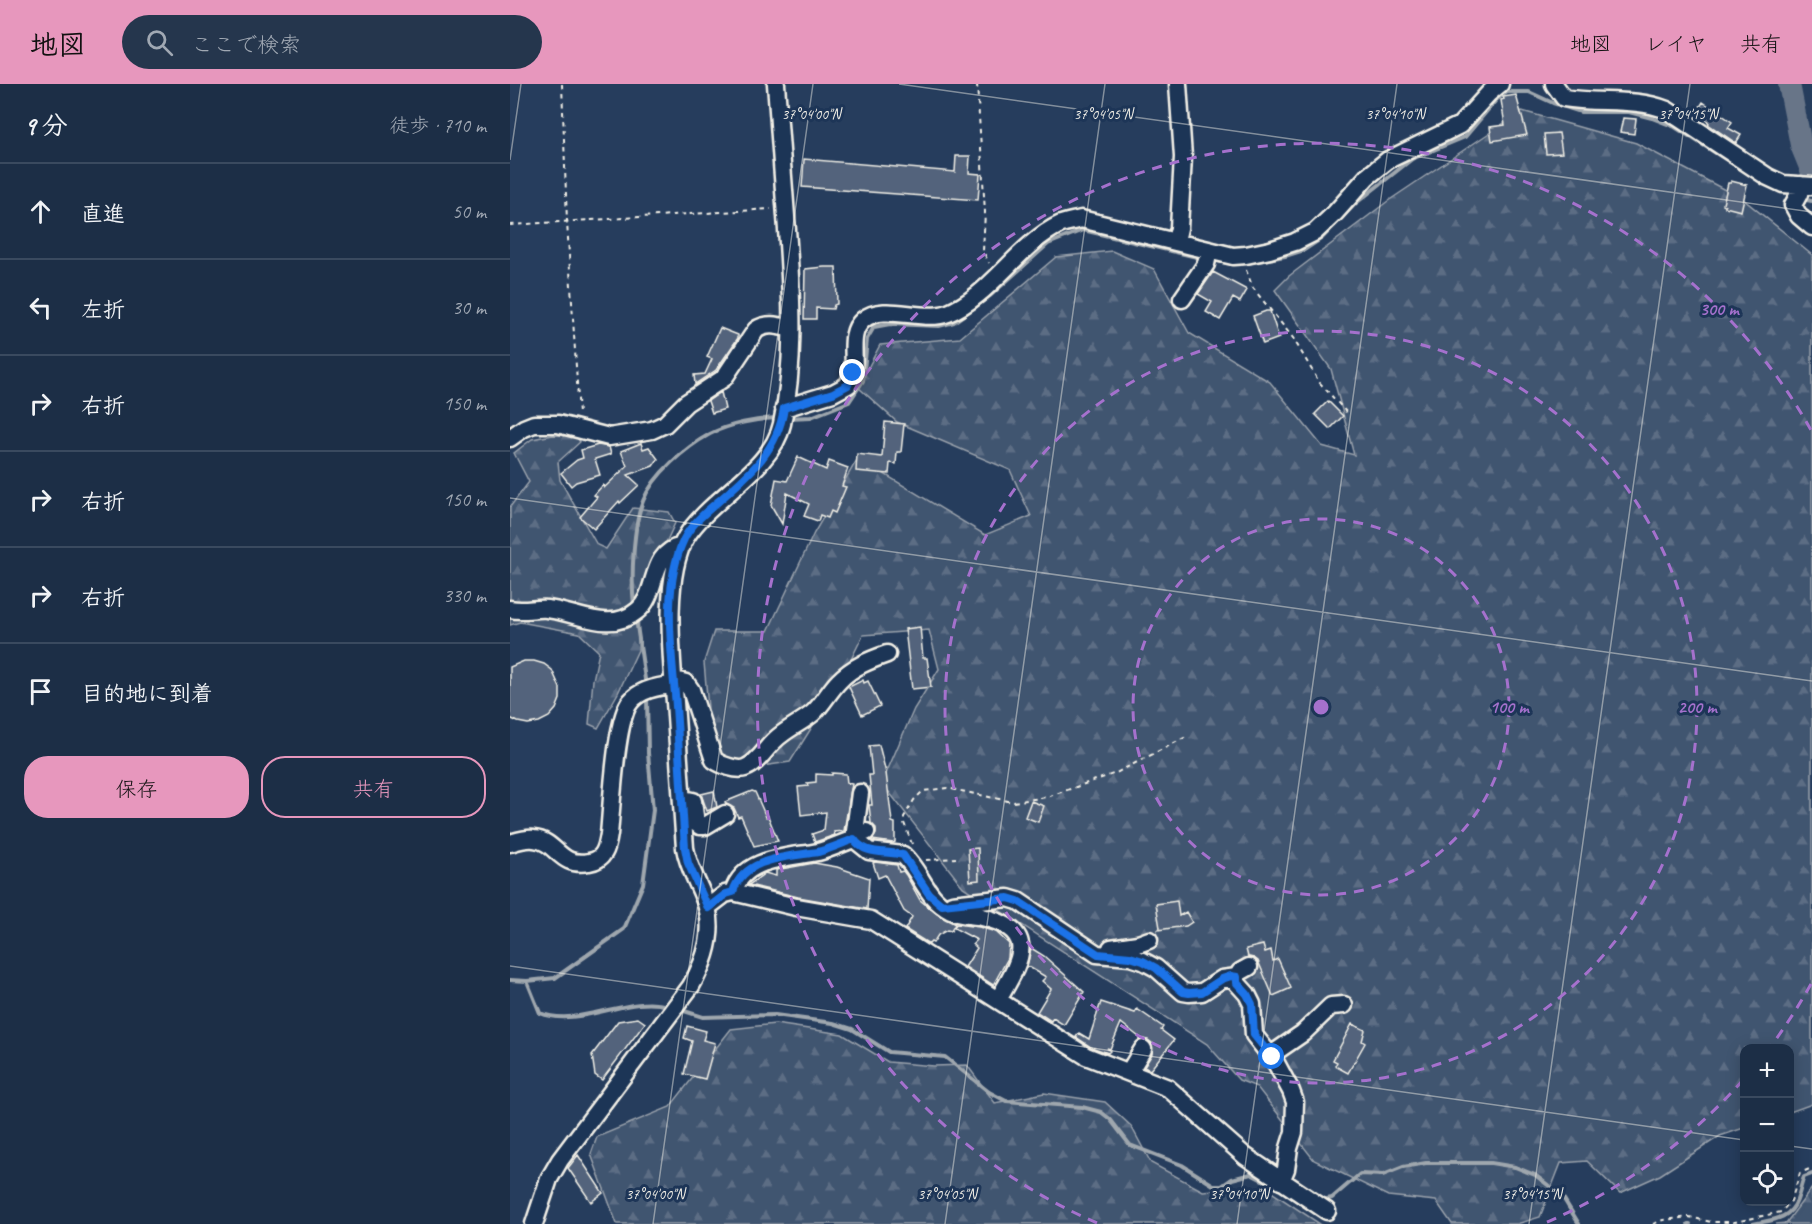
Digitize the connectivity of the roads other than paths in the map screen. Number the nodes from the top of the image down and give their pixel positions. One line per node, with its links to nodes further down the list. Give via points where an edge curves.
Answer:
1 (776, 84): 10 (street)
2 (1178, 84): 7 (street, via 1183,158)
3 (1500, 84): 8 (street, via 1460,125 1388,160 1315,232 1270,250 1243,255)
4 (1554, 84): 5 (street, via 1564,98 1631,101 1661,108 1768,177)
5 (1802, 191): 6 (street, via 1799,216)
6 (1812, 227)
7 (1176, 242): 8 (street); 11 (street, via 1081,219 1060,224 966,304 946,314 929,317 879,312 865,319 857,327 853,373 848,385)
8 (1209, 250): 9 (street, via 1206,264)
9 (1182, 299)
10 (791, 328): 11 (street); 12 (street, via 761,326 724,378 693,397 659,427 609,437 558,424 534,424)
11 (783, 417): 13 (street, via 771,447 747,476 701,515)
12 (510, 438)
13 (682, 546): 14 (street, via 664,556 645,603 628,618 605,622 556,610); 16 (street, via 669,609)
14 (510, 609)
15 (888, 654): 16 (street, via 853,670 810,716 783,732 753,764 741,769 714,760 691,690 686,683)
16 (674, 683): 18 (street); 21 (street, via 638,694 623,715 609,834 602,856 595,861 575,863 559,856 544,842 534,839)
17 (860, 793): 20 (street)
18 (682, 799): 19 (street, via 693,801 696,823 700,826); 24 (street, via 688,863)
19 (726, 814)
20 (860, 836): 22 (street, via 818,852 757,865 740,877); 23 (street, via 857,843 869,851 903,855 929,894)
21 (510, 843)
22 (733, 892): 24 (street); 27 (street, via 871,920)
23 (942, 905): 26 (street, via 1012,899); 27 (street, via 954,912 997,920 1022,945 1019,961)
24 (708, 908): 34 (street, via 708,950 700,971 560,1160 549,1179)
25 (1149, 940): 26 (street, via 1121,948)
26 (1084, 943): 30 (street, via 1104,956 1143,961 1189,993 1208,990 1243,972 1237,983 1252,1004 1254,1035)
27 (998, 1000): 31 (street, via 1086,1056)
28 (1344, 1005): 30 (street, via 1331,1006 1303,1033)
29 (1143, 1049): 31 (street)
30 (1271, 1055): 32 (street, via 1295,1102 1294,1132)
31 (1129, 1072): 32 (street, via 1168,1088 1245,1156)
32 (1281, 1181): 33 (street)
33 (1327, 1211)
34 (534, 1224)

